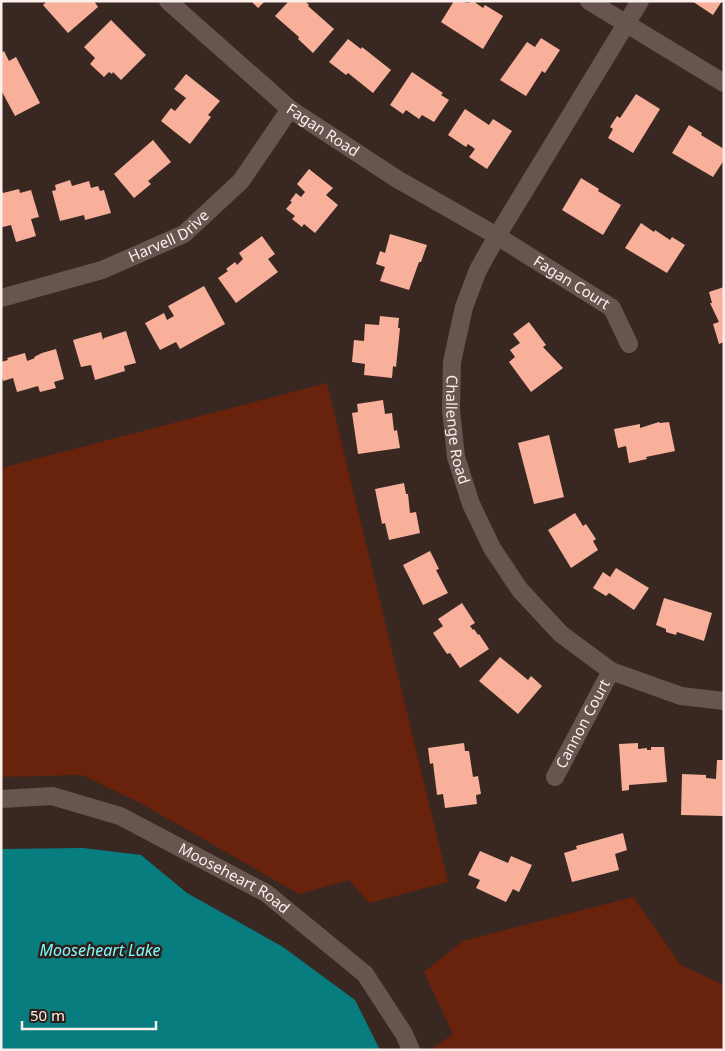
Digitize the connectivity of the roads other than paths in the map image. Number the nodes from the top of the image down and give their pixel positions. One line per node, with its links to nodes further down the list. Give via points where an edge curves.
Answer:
1 (168, 1): 6 (street, Fagan Road)
2 (589, 1): 4 (street)
3 (640, 1): 4 (street, Challenge Road)
4 (626, 23): 5 (street); 7 (street, Challenge Road)
5 (724, 83)
6 (290, 110): 7 (street, Fagan Road, via 397,179); 8 (street, Harvell Drive, via 241,180 184,234 102,270)
7 (497, 236): 9 (street, Fagan Court, via 612,308); 10 (street, Challenge Road, via 478,270 464,307 452,362 451,410 456,457 471,504 492,548 520,590 562,634)
8 (1, 298)
9 (629, 344)
10 (611, 671): 11 (street, Challenge Road, via 681,696); 12 (street, Cannon Court)
11 (724, 701)
12 (555, 777)
13 (1, 800): 14 (street, Mooseheart Road, via 52,796 120,816 266,893 365,974)
14 (411, 1050)

